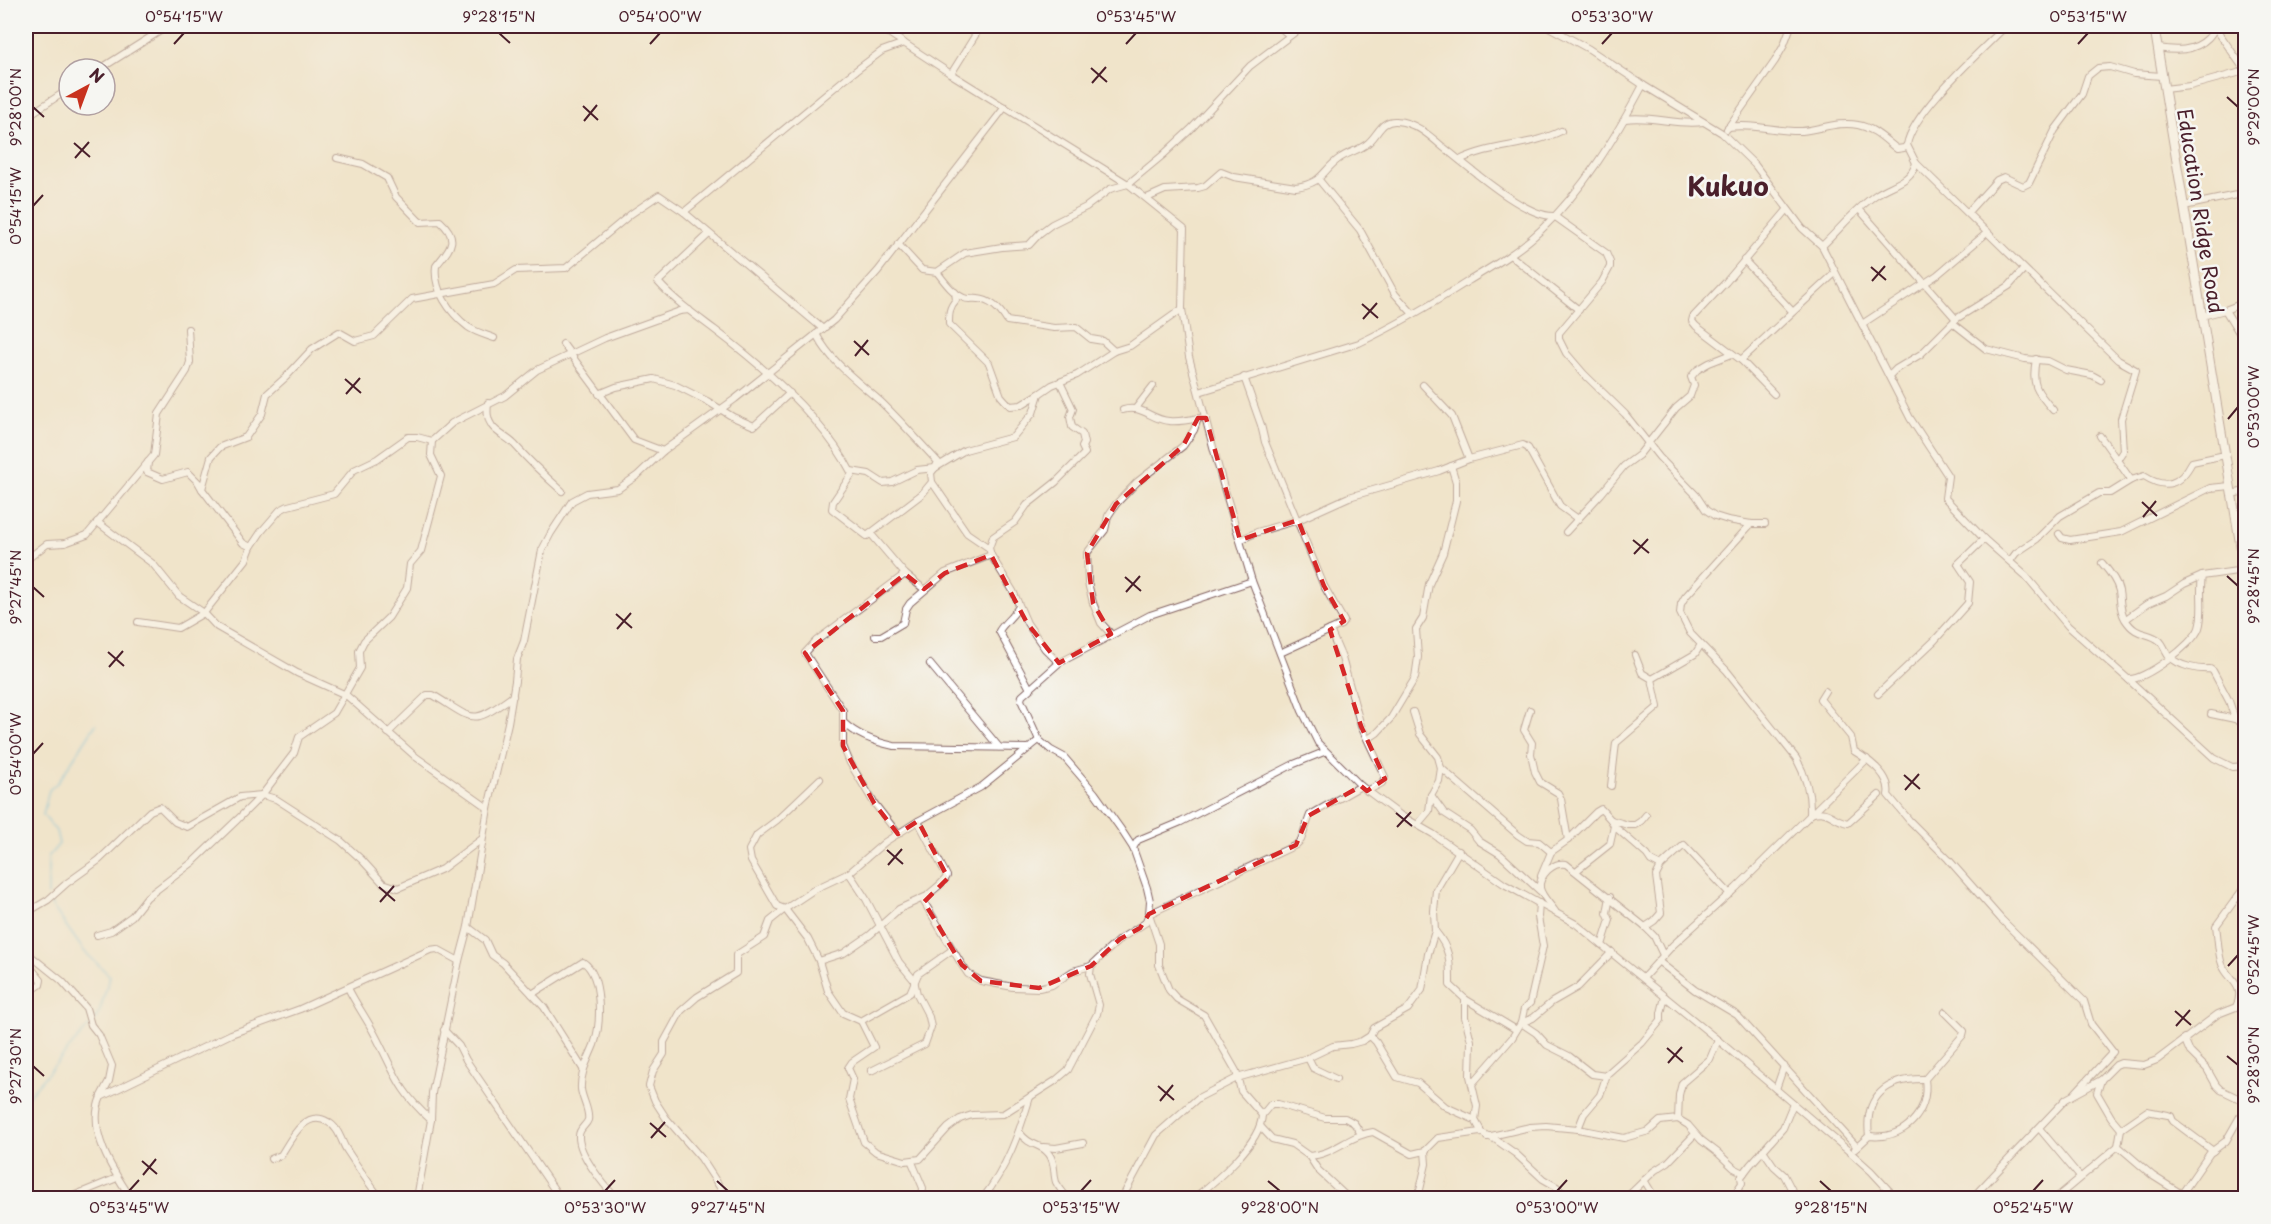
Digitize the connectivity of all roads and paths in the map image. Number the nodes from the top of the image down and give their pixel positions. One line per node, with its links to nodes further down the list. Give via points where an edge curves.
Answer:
1 (168, 26): 14 (street)
2 (878, 26): 12 (street)
3 (981, 26): 16 (street)
4 (1278, 26): 11 (street)
5 (1302, 26): 11 (street)
6 (1547, 26): 18 (street)
7 (1791, 26): 25 (street, via 1779,54)
8 (2006, 26): 28 (street, via 1925,112 1911,131)
9 (2154, 26): 13 (main road, Education Ridge Road)
10 (2217, 26): 13 (street, via 2207,39 2191,48); 15 (street)
11 (1289, 35): 33 (street, via 1250,66 1191,129)
12 (904, 43): 16 (street); 39 (street, via 882,51 846,78)
13 (2158, 48): 17 (main road, Education Ridge Road)
14 (117, 58)
15 (2245, 71): 19 (street)
16 (951, 74): 21 (street)
17 (2162, 76): 19 (main road, Education Ridge Road); 40 (street, via 2098,68 2088,76 2082,94 2055,130 2029,183 2023,186 2004,177 1996,180)
18 (1643, 85): 23 (street); 24 (street)
19 (2164, 89): 36 (main road, Education Ridge Road)
20 (57, 97): 22 (street)
21 (1005, 107): 33 (street); 44 (street)
22 (26, 117)
23 (1625, 119): 24 (street); 41 (street, via 1576,192)
24 (1704, 122): 27 (street)
25 (1728, 127): 27 (street); 28 (street, via 1749,125 1802,131 1856,125 1872,129 1897,149)
26 (1561, 131): 30 (street, via 1539,141 1482,150)
27 (1722, 133): 38 (street, via 1755,165)
28 (1907, 145): 31 (street)
29 (337, 158): 53 (street, via 380,172 396,197 420,222 440,221 446,226 452,241 436,266)
30 (1460, 160): 32 (street, via 1422,129 1393,120 1367,144 1337,160); 41 (street, via 1519,205 1545,217)
31 (1916, 163): 37 (street, via 1909,178); 40 (street)
32 (1319, 180): 35 (street, via 1296,187 1221,172 1205,186 1165,190); 60 (street, via 1360,230 1395,294)
33 (1128, 184): 35 (street); 49 (street, via 1110,189 1086,207 1052,224 1029,245 965,253)
34 (2246, 194): 36 (street)
35 (1147, 198): 55 (street, via 1184,229)
36 (2184, 206): 61 (main road, Education Ridge Road)
37 (1859, 209): 45 (street); 51 (street)
38 (1787, 210): 45 (street); 47 (street)
39 (684, 212): 43 (street); 53 (street, via 659,195 566,268 516,270 494,284)
40 (1968, 212): 42 (street)
41 (1554, 216): 46 (street); 57 (street, via 1606,253 1610,262 1606,276)
42 (1988, 232): 48 (street); 51 (street)
43 (709, 234): 56 (street, via 658,282); 65 (street)
44 (898, 244): 49 (street, via 922,270); 65 (street)
45 (1822, 246): 50 (street)
46 (1510, 255): 57 (street); 60 (street)
47 (1744, 260): 59 (street); 71 (street, via 1692,321)
48 (2023, 270): 62 (street, via 1996,296); 100 (street, via 2118,360 2136,370 2121,419 2123,451)
49 (938, 272): 52 (street)
50 (1835, 273): 59 (street); 63 (street)
51 (1925, 283): 62 (street); 63 (street)
52 (955, 292): 70 (street, via 965,299 991,303 1007,321 1076,327); 85 (street, via 950,324 989,363 1001,396 1010,406 1021,405)
53 (440, 294): 67 (street, via 469,328); 107 (street, via 412,298 374,336 355,341 339,332 312,349 267,394 262,414 246,437 220,447 210,457)
54 (2246, 302): 58 (street)
55 (1182, 309): 70 (street, via 1130,346); 82 (street)
56 (688, 310): 72 (street, via 624,330); 75 (street)
57 (1579, 310): 96 (street, via 1558,336 1566,353)
58 (2225, 310): 61 (street); 69 (street)
59 (1792, 311): 74 (street)
60 (1413, 314): 77 (street, via 1359,343)
61 (2202, 316): 98 (main road, Education Ridge Road)
62 (1955, 321): 73 (street, via 1986,349); 76 (street, via 1921,354)
63 (1862, 324): 76 (street)
64 (188, 329): 101 (street, via 190,362 159,414 156,448)
65 (823, 329): 66 (street)
66 (816, 334): 75 (street); 103 (street, via 837,364 938,462)
67 (494, 338)
68 (563, 344): 72 (street)
69 (2246, 344)
70 (1114, 351): 79 (street)
71 (1732, 354): 74 (street); 96 (street, via 1697,370 1691,377 1694,385 1690,396)
72 (571, 355): 84 (street); 87 (street, via 537,370 510,393)
73 (2036, 359): 78 (street); 91 (street, via 2034,385)
74 (1741, 360): 86 (street)
75 (767, 373): 83 (street); 89 (street)
76 (1889, 376): 119 (street, via 1910,418 1948,476 1945,498)
77 (1244, 377): 82 (street); 112 (street, via 1265,442)
78 (2102, 380)
79 (1060, 382): 85 (street); 122 (street, via 1073,409 1072,427 1082,434 1085,453 1027,505 1015,522 993,537)
80 (1423, 385): 99 (street, via 1452,416)
81 (1153, 386): 88 (street)
82 (1199, 392): 93 (street)
83 (790, 393): 89 (street, via 754,426); 104 (street)
84 (598, 394): 89 (street, via 654,379 675,385); 97 (street, via 634,440)
85 (1039, 394): 103 (street, via 1033,413 1013,437 965,450)
86 (1774, 394)
87 (488, 403): 95 (street, via 452,423); 110 (street, via 486,415 491,425)
88 (1136, 408): 90 (street); 92 (street, via 1168,421)
89 (721, 410): 97 (street)
90 (1123, 410)
91 (2053, 410)
92 (1198, 418): 93 (street); 136 (street, via 1183,446 1116,504 1105,530 1088,553 1093,603 1101,623)
93 (1206, 418): 120 (street)
94 (2100, 436): 100 (street)
95 (432, 441): 121 (street, via 408,437 354,470 334,494 280,510); 151 (street, via 431,455 441,476 422,551 410,564 407,588 389,617 364,641 359,651 360,668)
96 (1648, 443): 111 (street); 114 (street, via 1706,510 1715,516)
97 (663, 451): 152 (street, via 618,489 587,493 572,501 563,512 542,550 524,641 516,660)
98 (2225, 455): 105 (street, via 2192,462 2181,479 2171,483 2155,484 2144,476); 108 (main road, Education Ridge Road)
99 (1469, 459): 102 (street); 111 (street, via 1523,445 1560,506)
100 (2117, 460): 105 (street)
101 (148, 462): 107 (street, via 147,472 163,479 188,472); 113 (street)
102 (1451, 466): 112 (street, via 1349,497); 160 (street, via 1456,501 1443,553 1429,584 1423,618 1416,629 1415,678 1391,718)
103 (935, 468): 104 (street, via 917,470 891,483); 106 (street)
104 (851, 471): 117 (street, via 832,508 863,534)
105 (2131, 480): 124 (street, via 2060,516)
106 (932, 482): 117 (street); 122 (street, via 968,533)
107 (202, 489): 121 (street, via 243,543)
108 (2231, 490): 109 (street); 118 (street, via 2210,488 2121,532 2070,540); 127 (main road, Education Ridge Road)
109 (2246, 490)
110 (562, 491)
111 (1578, 519): 116 (street)
112 (1298, 520): 120 (street); 135 (street, via 1324,586 1344,621)
113 (97, 522): 123 (street, via 78,540 47,544); 132 (street, via 153,564 179,596)
114 (1751, 524): 115 (street); 138 (street, via 1681,604 1680,613)
115 (1765, 524)
116 (1566, 532)
117 (871, 534): 126 (street)
118 (2059, 534)
119 (1983, 539): 124 (street); 150 (street, via 1958,564 1970,582 1968,603)
120 (1240, 540): 129 (street)
121 (251, 547): 132 (street, via 246,560)
122 (990, 551): 130 (street, via 945,573); 131 (street)
123 (26, 560)
124 (2010, 561): 147 (street, via 2068,626)
125 (2102, 563): 133 (street, via 2119,590 2119,606)
126 (905, 574): 130 (street); 157 (street, via 805,653 843,711)
127 (2245, 575): 128 (street)
128 (2202, 576): 133 (street, via 2147,604); 143 (street, via 2199,628)
129 (1252, 581): 136 (street, via 1150,615); 139 (street)
130 (924, 590): 137 (street, via 906,609 903,623)
131 (1019, 606): 144 (street, via 1045,649); 148 (street, via 999,631)
132 (204, 613): 134 (street, via 178,628); 151 (street, via 217,627 252,649)
133 (2126, 620): 143 (street, via 2137,633 2159,640)
134 (138, 622)
135 (1330, 630): 139 (street); 160 (street)
136 (1111, 634): 144 (street)
137 (874, 636)
138 (1700, 646): 140 (street); 141 (street)
139 (1281, 653): 164 (street, via 1306,719)
140 (1695, 654): 141 (street); 146 (street)
141 (1709, 654): 176 (street, via 1796,758 1808,787)
142 (1635, 655): 146 (street, via 1642,673)
143 (2170, 657): 147 (street, via 2141,678); 156 (street, via 2213,671)
144 (1059, 663): 148 (street)
145 (930, 664): 162 (street)
146 (1652, 678): 170 (street, via 1658,706 1616,743)
147 (2128, 679): 166 (street, via 2214,758 2232,767)
148 (1029, 687): 161 (street, via 1021,700)
149 (1825, 691): 165 (street, via 1820,699 1851,736 1854,751)
150 (1878, 694)
151 (346, 695): 159 (street); 172 (street, via 334,713 298,737 294,753)
152 (513, 696): 159 (street, via 485,716 470,718 433,694 427,695); 175 (street)
153 (1530, 710): 183 (street, via 1524,730 1532,743 1535,772 1540,782 1561,799)
154 (1413, 712): 167 (street, via 1420,734 1438,757)
155 (2211, 714): 156 (street)
156 (2235, 719): 158 (street)
157 (844, 723): 162 (street, via 870,739 894,746); 181 (street, via 843,746 850,763)
158 (2246, 726)
159 (388, 734): 175 (street)
160 (1368, 739): 171 (street, via 1386,779)
161 (1039, 740): 163 (street); 184 (street, via 1064,757 1095,793)
162 (999, 747): 163 (street)
163 (1028, 748): 178 (street, via 981,787)
164 (1324, 752): 169 (street); 184 (street, via 1138,840)
165 (1867, 759): 176 (street); 242 (street, via 1888,782 1888,795 1909,820 2084,1001 2091,1024 2113,1052)
166 (2246, 766)
167 (1441, 768): 173 (street); 186 (street, via 1518,835 1539,842)
168 (820, 779): 197 (street, via 756,835 749,850 760,880 777,906)
169 (1361, 786): 171 (street); 200 (street, via 1310,815 1296,845)
170 (1611, 786)
171 (1367, 791): 180 (street)
172 (262, 795): 182 (street, via 276,799 341,841 382,883 398,888 442,869); 198 (street, via 240,796 187,827 156,807 99,860); 205 (street, via 193,862 147,897 132,916 111,931)
173 (1431, 795): 180 (street, via 1429,811); 192 (street, via 1444,813 1500,854)
174 (1879, 795): 176 (street, via 1848,823 1823,812)
175 (488, 808): 182 (street)
176 (1810, 814): 193 (street)
177 (1646, 815): 179 (street, via 1635,825)
178 (918, 821): 181 (street); 194 (street, via 947,876)
179 (1612, 823): 183 (street, via 1601,809); 187 (street); 188 (street, via 1610,844)
180 (1418, 825): 185 (street)
181 (898, 834): 189 (street)
182 (482, 839): 202 (street)
183 (1568, 840): 186 (street)
184 (1132, 848): 200 (street, via 1147,888)
185 (1459, 851): 196 (street, via 1504,884); 204 (street, via 1436,890)
186 (1551, 852): 190 (street)
187 (1661, 866): 193 (street, via 1684,845); 203 (street, via 1656,876 1661,913)
188 (1576, 871): 190 (street, via 1558,863); 195 (street)
189 (849, 873): 197 (street); 201 (street)
190 (1540, 880): 192 (street)
191 (2246, 885): 229 (street, via 2216,926 2222,965 2236,983 2239,1001 2232,1010 2218,1014)
192 (1541, 892): 199 (street)
193 (1730, 894): 210 (street)
194 (925, 897): 201 (street, via 899,909); 207 (street, via 924,902)
195 (1610, 897): 203 (street); 206 (street, via 1610,920)
196 (1539, 903): 199 (street); 225 (street, via 1543,946 1530,1003 1524,1009)
197 (785, 909): 212 (street); 283 (street, via 770,921 764,937 735,955 736,973 681,1011 664,1042 664,1054 649,1086 660,1110 701,1158)
198 (26, 913)
199 (1557, 914): 206 (street)
200 (1149, 915): 215 (street, via 1140,928 1120,939); 236 (street, via 1159,944 1159,965 1169,990 1204,1015)
201 (881, 926): 212 (street, via 844,953); 217 (street, via 899,962)
202 (468, 927): 211 (street); 220 (street, via 485,940 492,955)
203 (1645, 927): 210 (street)
204 (1436, 931): 222 (street, via 1446,944 1450,985); 228 (street, via 1422,990 1408,1009 1374,1028)
205 (97, 935)
206 (1602, 945): 209 (street)
207 (952, 950): 215 (street, via 968,974 981,981 1013,987 1052,985 1073,971); 217 (street)
208 (26, 952): 243 (street, via 62,981 86,1008 112,1066)
209 (1612, 952): 216 (street); 225 (street, via 1578,987)
210 (1663, 955): 213 (street)
211 (459, 961): 218 (street, via 437,949 430,950); 227 (street)
212 (819, 961): 224 (street, via 832,998 843,1013)
213 (1658, 961): 216 (street); 232 (street, via 1695,990 1730,1010)
214 (26, 962): 219 (street, via 41,980)
215 (1091, 966): 244 (street, via 1099,1005 1097,1014 1068,1070)
216 (1643, 978): 221 (street)
217 (914, 980): 224 (street, via 910,993); 234 (street, via 931,1027 925,1044)
218 (348, 988): 243 (street, via 231,1034); 249 (street, via 396,1079)
219 (26, 994)
220 (532, 994): 233 (street); 233 (street, via 576,964 587,965 596,985 598,1021 594,1044)
221 (1665, 997): 230 (street); 235 (street, via 1661,1020)
222 (1465, 999): 226 (street); 240 (street)
223 (1946, 1012): 238 (street, via 1964,1031 1963,1035)
224 (861, 1022): 271 (street, via 874,1047 848,1068 853,1079 849,1099 864,1142 876,1152)
225 (1521, 1023): 226 (street); 235 (street, via 1546,1045 1592,1074)
226 (1515, 1029): 240 (street, via 1512,1038)
227 (444, 1030): 249 (street); 281 (street, via 459,1046)
228 (1370, 1036): 231 (street); 250 (street, via 1397,1077 1418,1083 1446,1107)
229 (2184, 1038): 239 (street, via 2151,1064 2121,1063); 246 (street, via 2216,1085)
230 (1718, 1040): 241 (street); 248 (street, via 1710,1059 1683,1083)
231 (1308, 1058): 236 (street); 237 (street, via 1313,1068)
232 (1784, 1066): 241 (street); 264 (street)
233 (583, 1069): 282 (street, via 581,1089 588,1118 579,1136 582,1150)
234 (872, 1071)
235 (1606, 1076): 253 (street, via 1600,1095 1584,1114)
236 (1237, 1078): 247 (street, via 1241,1091); 287 (street, via 1198,1098 1156,1135)
237 (1336, 1079)
238 (1925, 1079): 259 (street, via 1926,1099 1906,1128 1894,1134); 259 (street, via 1911,1078 1884,1089 1869,1112)
239 (2101, 1080): 242 (street); 254 (street, via 2097,1093)
240 (1472, 1084): 250 (street, via 1477,1106)
241 (1776, 1089): 245 (street)
242 (2075, 1094): 252 (street)
243 (101, 1097): 274 (street, via 97,1106 100,1137)
244 (1030, 1097): 255 (street); 271 (street, via 1003,1114 960,1119 920,1159)
245 (1793, 1104): 265 (street, via 1783,1128); 268 (street)
246 (2246, 1104): 266 (street, via 2226,1141)
247 (1262, 1114): 251 (street); 257 (street, via 1271,1104 1278,1104 1317,1116 1345,1118)
248 (1678, 1119): 253 (street, via 1660,1121 1649,1131 1624,1138); 258 (street)
249 (431, 1120): 280 (street)
250 (1475, 1120): 256 (street)
251 (1260, 1126): 269 (street, via 1272,1139 1292,1144); 288 (street, via 1242,1156)
252 (2039, 1128): 273 (street); 297 (street)
253 (1578, 1129): 260 (street, via 1540,1126)
254 (2121, 1129): 262 (street); 266 (street, via 2147,1111 2168,1115)
255 (1019, 1132): 263 (street, via 1032,1144); 285 (street, via 1004,1168)
256 (1480, 1132): 260 (street); 267 (street, via 1438,1138)
257 (1361, 1134): 267 (street, via 1373,1132 1412,1154); 269 (street, via 1322,1155)
258 (1695, 1134): 272 (street); 275 (street)
259 (1869, 1136): 264 (street)
260 (1487, 1137): 291 (street, via 1516,1154)
261 (1083, 1143): 263 (street)
262 (2118, 1146): 273 (street); 276 (street)
263 (1043, 1147): 286 (street, via 1051,1156 1055,1180)
264 (1857, 1147): 268 (street)
265 (1763, 1150): 272 (street); 295 (street, via 1784,1175)
266 (2213, 1150): 276 (street)
267 (1425, 1152): 290 (street)
268 (1851, 1153): 296 (street)
269 (1309, 1156): 289 (street)
270 (271, 1159): 279 (street, via 281,1155 291,1135 302,1125 320,1119 336,1130 364,1179)
271 (912, 1162): 284 (street, via 923,1188)
272 (1744, 1173): 294 (street)
273 (2080, 1177): 298 (street)
274 (117, 1178): 277 (street); 278 (street)
275 (1644, 1180): 292 (street); 293 (street)
276 (2181, 1195): 299 (street)
277 (68, 1198)
278 (131, 1198)
279 (380, 1198)
280 (417, 1198)
281 (560, 1198)
282 (616, 1198)
283 (724, 1198)
284 (922, 1198)
285 (983, 1198)
286 (1067, 1198)
287 (1122, 1198)
288 (1194, 1198)
289 (1348, 1198)
290 (1418, 1198)
291 (1566, 1198)
292 (1626, 1198)
293 (1655, 1198)
294 (1732, 1198)
295 (1796, 1198)
296 (1893, 1198)
297 (1973, 1198)
298 (2056, 1198)
299 (2188, 1198)

